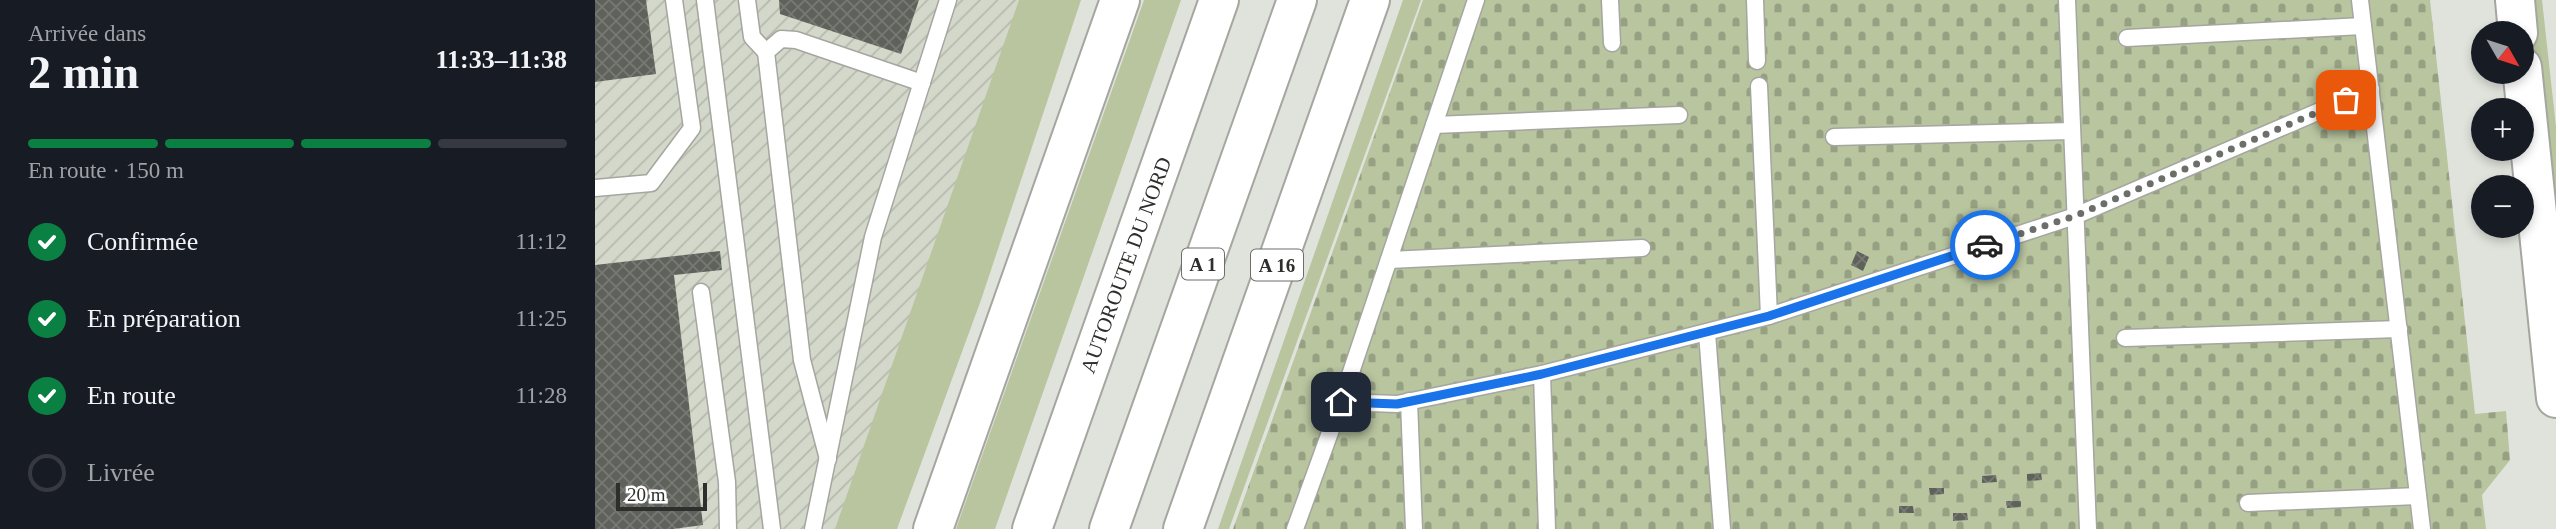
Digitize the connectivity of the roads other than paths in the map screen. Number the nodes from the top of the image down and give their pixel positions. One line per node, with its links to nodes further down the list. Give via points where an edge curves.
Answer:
1 (674, 0): 29 (lane, via 692,128 651,183)
2 (705, 0): 46 (lane)
3 (747, 0): 19 (lane, via 752,37)
4 (948, 0): 21 (lane)
5 (1119, 0): 48 (main road)
6 (1219, 0): 49 (main road, AUTOROUTE DU NORD)
7 (1297, 0): 50 (main road, A 1)
8 (1370, 0): 51 (main road, A 16)
9 (1476, 0): 26 (lane)
10 (1610, 0): 18 (lane)
11 (1755, 0): 20 (lane)
12 (2067, 0): 27 (lane)
13 (2360, 0): 16 (lane)
14 (2515, 0): 15 (main road)
15 (2517, 21)
16 (2363, 26): 17 (lane); 24 (lane)
17 (2127, 38)
18 (1612, 43)
19 (765, 52): 21 (lane, via 781,39 796,40); 42 (lane, via 801,360)
20 (1757, 61)
21 (922, 83): 42 (lane, via 873,237)
22 (2524, 84): 39 (main road)
23 (1759, 86): 34 (lane)
24 (2371, 89): 30 (lane); 35 (lane)
25 (1679, 115): 26 (lane)
26 (1434, 125): 32 (lane)
27 (2072, 131): 28 (lane); 30 (lane)
28 (1834, 138)
29 (595, 188)
30 (2075, 216): 34 (lane); 56 (lane)
31 (1642, 248): 32 (lane)
32 (1389, 260): 41 (lane)
33 (701, 292): 45 (lane, via 727,482)
34 (1769, 316): 36 (lane)
35 (2399, 329): 37 (lane); 43 (lane)
36 (1707, 333): 38 (lane); 55 (lane)
37 (2125, 338)
38 (1542, 374): 40 (lane); 54 (lane)
39 (2556, 398)
40 (1409, 401): 41 (lane); 53 (lane)
41 (1341, 402): 52 (lane)
42 (828, 459): 47 (lane)
43 (2418, 496): 44 (lane); 57 (lane)
44 (2248, 503)
45 (729, 529)
46 (772, 529)
47 (813, 529)
48 (933, 529)
49 (1032, 529)
50 (1109, 529)
51 (1183, 529)
52 (1295, 529)
53 (1414, 529)
54 (1547, 529)
55 (1722, 529)
56 (2088, 529)
57 (2422, 529)

